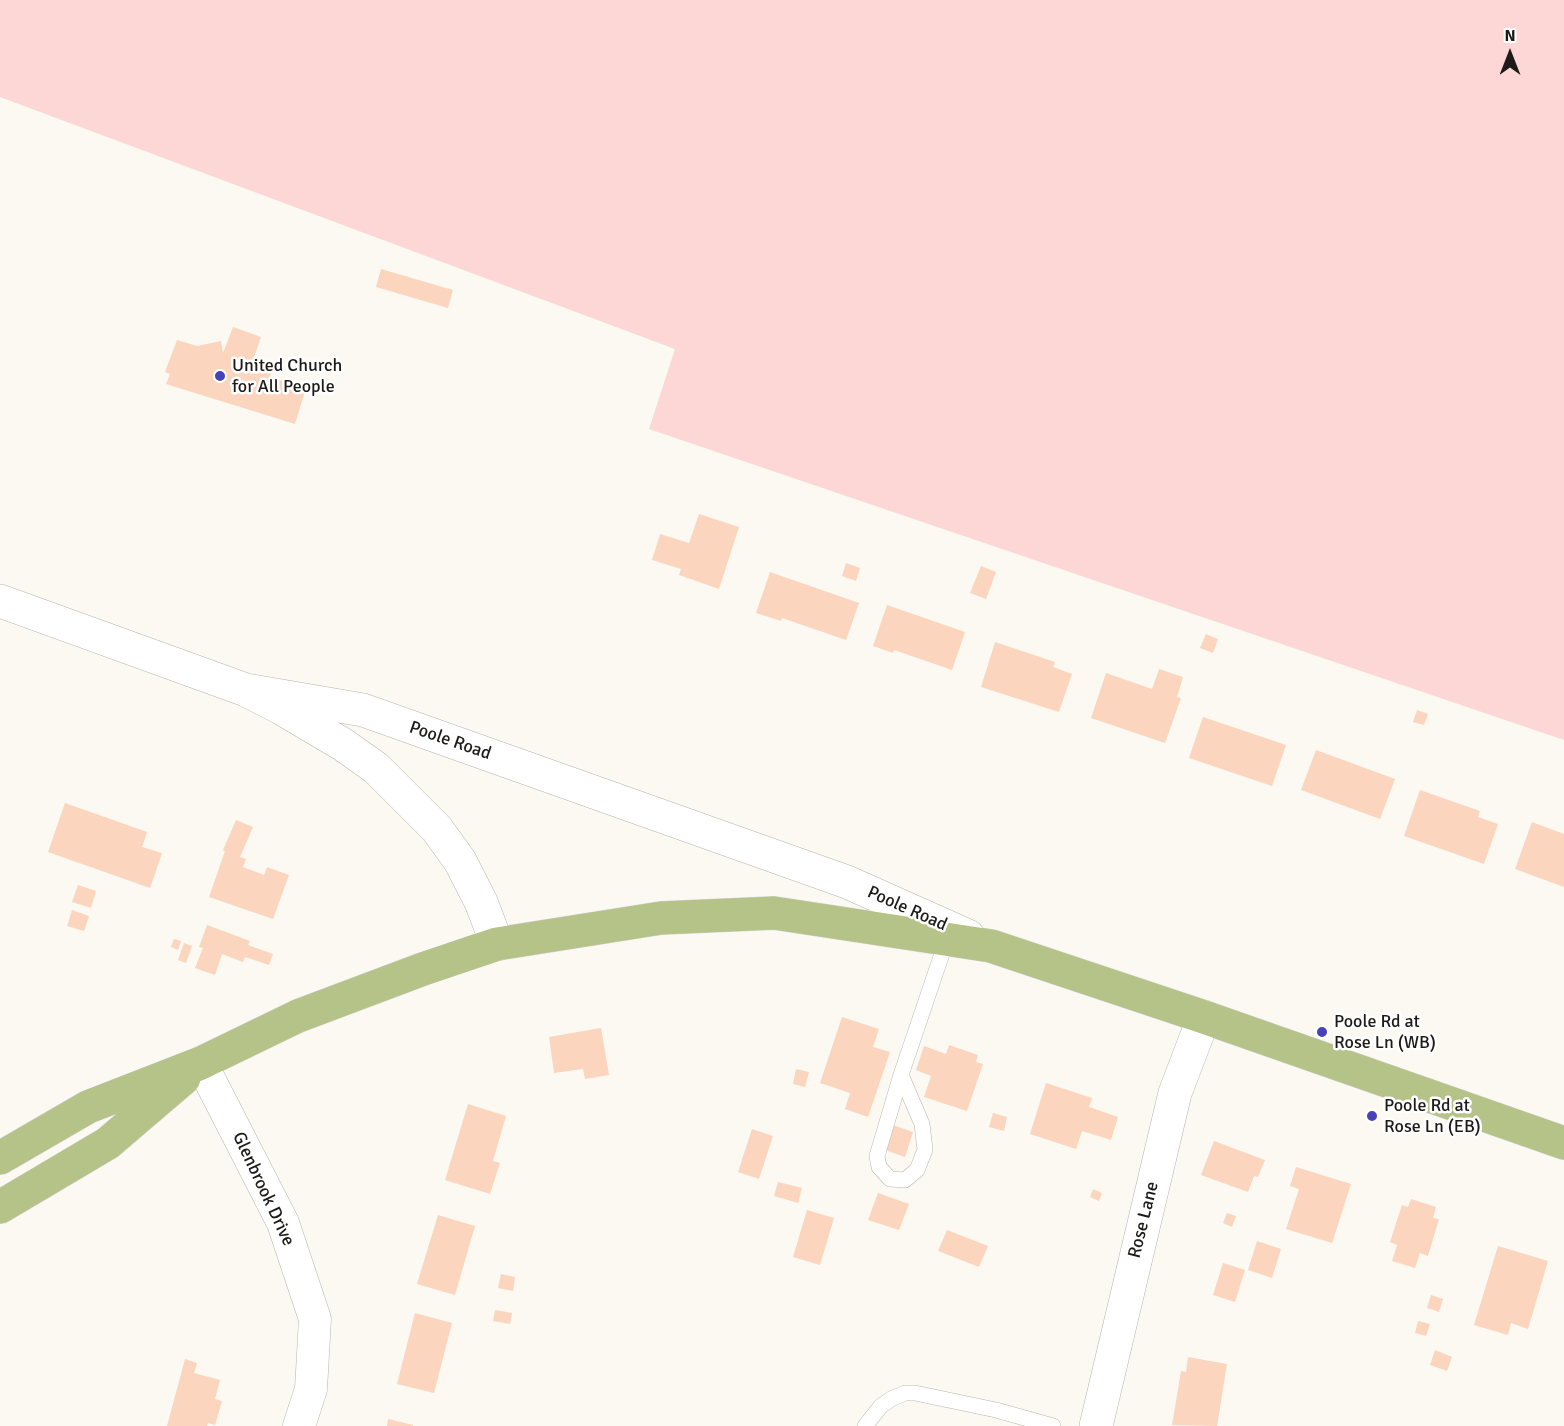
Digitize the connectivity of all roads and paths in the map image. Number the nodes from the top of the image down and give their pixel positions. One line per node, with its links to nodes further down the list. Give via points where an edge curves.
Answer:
1 (0, 601): 2 (main road, Poole Road)
2 (246, 690): 3 (main road, Poole Road, via 363,711 847,882); 5 (main road, Poole Road, via 342,744 376,768 437,829 460,861)
3 (863, 908): 4 (main road); 5 (main road, via 672,918)
4 (968, 941): 6 (main road); 8 (lane)
5 (497, 944): 7 (main road, via 298,1016)
6 (1204, 1017): 9 (main road); 15 (main road, Rose Lane, via 1175,1093)
7 (201, 1063): 10 (main road, via 88,1107); 11 (main road, via 108,1143); 12 (street, Glenbrook Drive, via 283,1223 315,1319 311,1389)
8 (901, 1075): 8 (lane, via 877,1156 879,1167 890,1179 905,1180 917,1170 925,1150 922,1124)
9 (1564, 1143)
10 (0, 1158)
11 (0, 1207)
12 (299, 1426)
13 (865, 1426): 14 (lane, via 891,1399 915,1393)
14 (1053, 1426)
15 (1096, 1426)

